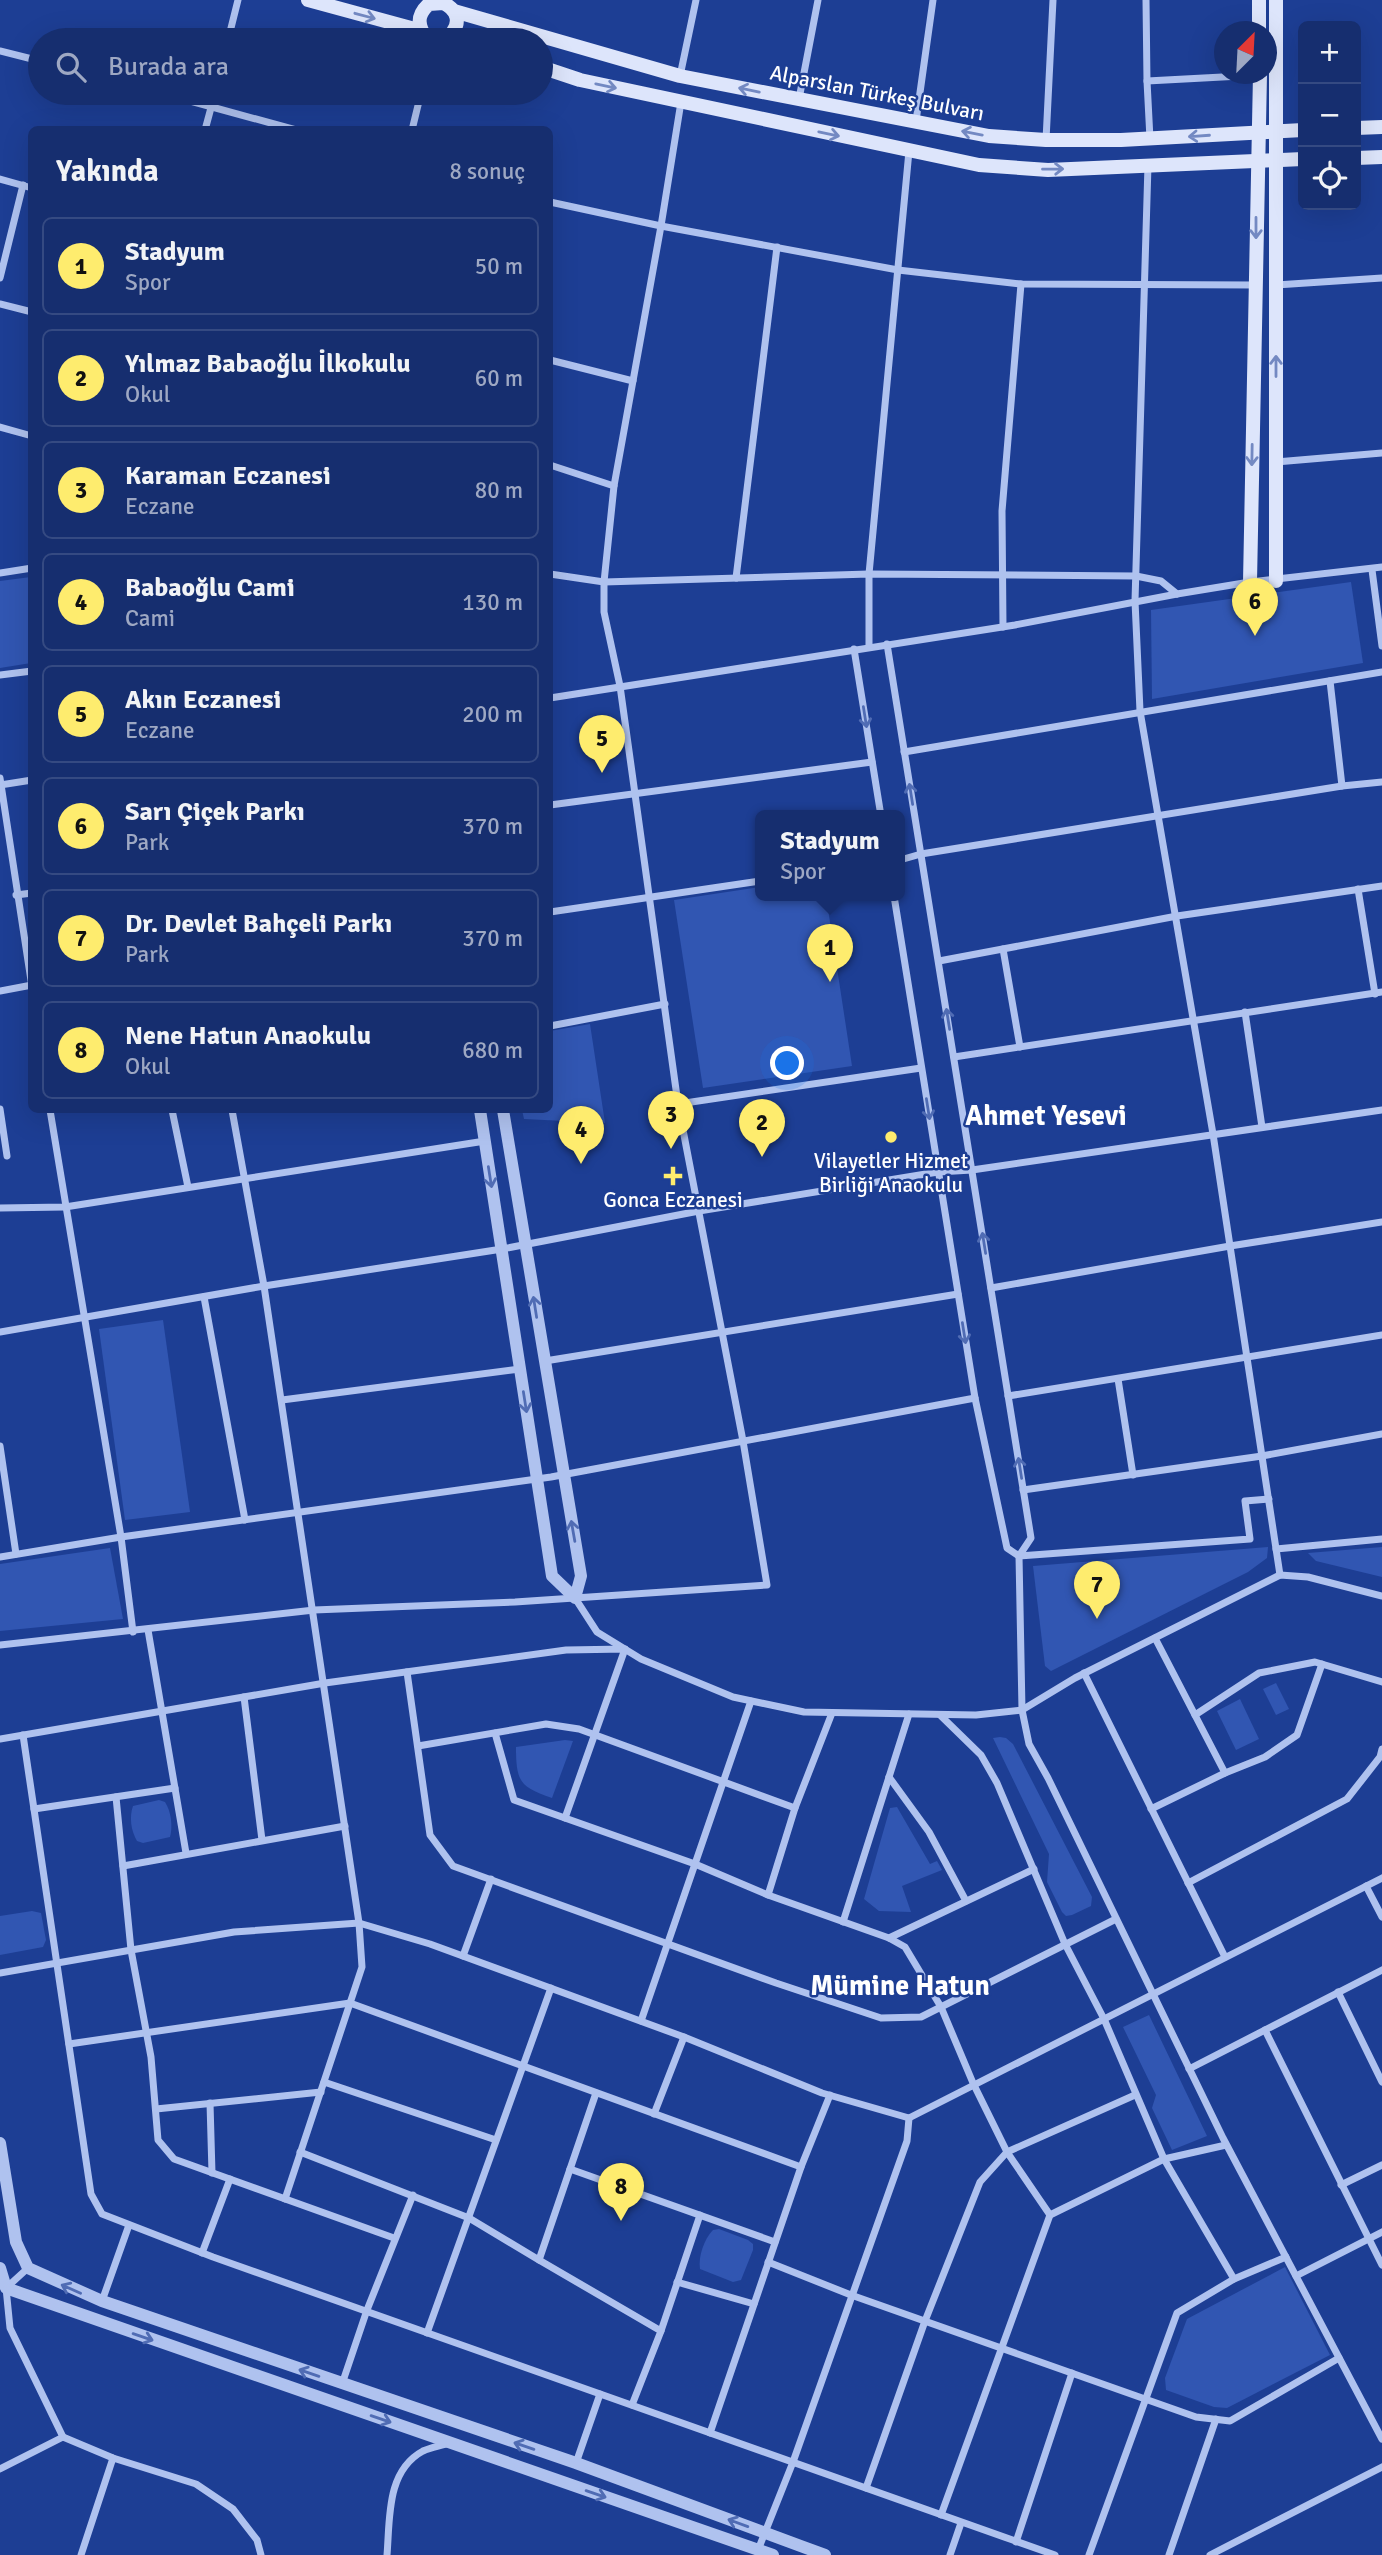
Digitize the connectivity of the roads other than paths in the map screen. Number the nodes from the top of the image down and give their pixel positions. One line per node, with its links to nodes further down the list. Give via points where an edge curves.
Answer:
1 (238, 0): 13 (street)
2 (308, 0): 14 (main road, one-way to 14)
3 (414, 0): 11 (main road, Alparslan Türkeş Bulvarı)
4 (696, 0): 22 (street)
5 (818, 0): 26 (street)
6 (933, 0): 31 (street)
7 (1053, 0): 40 (street)
8 (1146, 0): 24 (street)
9 (1259, 0): 12 (main road)
10 (1276, 0): 39 (main road)
11 (442, 4): 15 (main road, via 419,19); 16 (main road); 17 (main road, Alparslan Türkeş Bulvarı)
12 (1259, 21)
13 (231, 28)
14 (408, 28)
15 (430, 28)
16 (454, 28)
17 (521, 28)
18 (553, 38): 22 (main road, Alparslan Türkeş Bulvarı)
19 (0, 51): 20 (street)
20 (28, 58)
21 (553, 71): 27 (main road, one-way to 27)
22 (680, 76): 26 (main road, Alparslan Türkeş Bulvarı, one-way to 22)
23 (1214, 77): 24 (street)
24 (1147, 81): 41 (street)
25 (1259, 84): 38 (main road)
26 (798, 100): 31 (main road, Alparslan Türkeş Bulvarı)
27 (681, 102): 42 (main road, one-way to 42); 52 (street)
28 (208, 105): 30 (street)
29 (418, 105): 34 (street)
30 (212, 106): 32 (street); 33 (street)
31 (916, 122): 40 (main road, Alparslan Türkeş Bulvarı, one-way to 31, via 989,136)
32 (206, 126)
33 (282, 126)
34 (413, 126)
35 (1382, 127): 36 (main road)
36 (1361, 128)
37 (1298, 130): 39 (main road, Alparslan Türkeş Bulvarı)
38 (1257, 131): 39 (main road, Alparslan Türkeş Bulvarı); 41 (main road, Alparslan Türkeş Bulvarı, one-way to 41); 45 (main road)
39 (1277, 131): 46 (main road)
40 (1046, 140): 41 (main road, Alparslan Türkeş Bulvarı)
41 (1150, 140)
42 (909, 151): 48 (main road, one-way to 48, via 979,166 1048,170); 54 (street)
43 (1382, 157): 44 (main road)
44 (1361, 158)
45 (1256, 159): 46 (main road); 48 (main road); 58 (main road, one-way to 58)
46 (1276, 159): 47 (main road); 59 (main road)
47 (1298, 159)
48 (1148, 164): 60 (street)
49 (0, 179): 50 (street)
50 (27, 186): 55 (street)
51 (553, 203): 52 (street)
52 (661, 226): 53 (street); 64 (street)
53 (777, 247): 54 (street); 79 (street)
54 (898, 270): 57 (street); 76 (street)
55 (0, 278)
56 (1382, 278): 59 (street)
57 (1020, 284): 60 (street); 77 (street, via 1002,511)
58 (1255, 285): 60 (street); 82 (main road, one-way to 82)
59 (1276, 285): 68 (main road, one-way to 59)
60 (1144, 286): 78 (street)
61 (0, 304): 62 (street)
62 (28, 312)
63 (553, 361): 64 (street)
64 (633, 381): 70 (street)
65 (0, 427): 66 (street)
66 (28, 435)
67 (1382, 453): 68 (street)
68 (1276, 462): 80 (main road)
69 (553, 466): 70 (street)
70 (614, 486): 81 (street)
71 (1382, 567): 73 (street)
72 (28, 569): 74 (street)
73 (1372, 570): 80 (street); 87 (street)
74 (0, 573)
75 (553, 574): 81 (street)
76 (869, 575): 77 (street); 79 (street); 88 (street)
77 (1002, 575): 78 (street); 85 (street)
78 (1136, 576): 83 (street, via 1161,581); 84 (street)
79 (736, 578): 81 (street)
80 (1276, 581): 82 (street)
81 (604, 582): 94 (street, via 604,612)
82 (1250, 582): 83 (street)
83 (1177, 594): 84 (street)
84 (1135, 601): 85 (street); 96 (street)
85 (1003, 627): 86 (street)
86 (887, 645): 88 (street); 97 (street)
87 (1382, 646)
88 (869, 647): 89 (street)
89 (854, 649): 94 (street); 98 (street, one-way to 98)
90 (28, 672): 92 (street)
91 (1382, 672): 93 (street)
92 (0, 675)
93 (1330, 681): 96 (street); 102 (street)
94 (620, 686): 95 (street); 103 (street)
95 (553, 697)
96 (1140, 711): 97 (street); 106 (street)
97 (904, 752): 107 (street, one-way to 97)
98 (872, 762): 103 (street); 105 (street)
99 (28, 780): 101 (street)
100 (1382, 782): 102 (street)
101 (0, 783): 113 (street)
102 (1342, 786): 106 (street)
103 (635, 791): 104 (street); 114 (street)
104 (553, 804)
105 (880, 810)
106 (1160, 815): 107 (street); 117 (street)
107 (921, 854): 108 (street); 119 (street)
108 (905, 859)
109 (755, 882): 114 (street)
110 (1382, 886): 111 (street)
111 (1358, 889): 117 (street); 123 (street)
112 (28, 894): 113 (street)
113 (16, 895): 120 (street)
114 (650, 896): 116 (street); 124 (street)
115 (895, 901): 130 (street)
116 (553, 912)
117 (1177, 916): 118 (street); 126 (street)
118 (1003, 948): 119 (street); 128 (street)
119 (939, 961): 129 (street, one-way to 119)
120 (28, 968)
121 (28, 986): 122 (street)
122 (0, 990)
123 (1378, 993): 125 (street)
124 (665, 1004): 127 (street); 131 (street)
125 (1245, 1012): 126 (street); 139 (street)
126 (1194, 1019): 128 (street); 140 (street)
127 (553, 1025)
128 (1020, 1047): 129 (street)
129 (954, 1057): 143 (street)
130 (921, 1068): 131 (street); 144 (street, one-way to 144)
131 (678, 1104): 149 (street)
132 (0, 1109): 142 (street)
133 (1382, 1110): 139 (street)
134 (50, 1113): 147 (street)
135 (173, 1113): 146 (street)
136 (233, 1113): 145 (street)
137 (480, 1113): 141 (street)
138 (503, 1113): 151 (street)
139 (1262, 1128): 140 (street)
140 (1213, 1135): 143 (street); 152 (street)
141 (485, 1141): 145 (street); 153 (street, one-way to 153)
142 (7, 1156)
143 (972, 1170): 144 (street); 155 (street, one-way to 143)
144 (938, 1172): 149 (street); 156 (street)
145 (245, 1178): 146 (street); 154 (street)
146 (188, 1187): 147 (street)
147 (65, 1207): 148 (street); 158 (street)
148 (0, 1208)
149 (699, 1212): 151 (street); 160 (street)
150 (1382, 1222): 152 (street)
151 (524, 1243): 153 (street); 163 (street, one-way to 151)
152 (1230, 1246): 155 (street); 162 (street)
153 (502, 1249): 154 (street); 164 (street)
154 (264, 1286): 157 (street); 168 (street)
155 (991, 1288): 166 (street)
156 (958, 1294): 160 (street); 167 (street, one-way to 167)
157 (204, 1297): 158 (street); 179 (street)
158 (86, 1318): 159 (street); 180 (street)
159 (0, 1332)
160 (722, 1333): 163 (street); 170 (street)
161 (1382, 1335): 162 (street)
162 (1247, 1359): 165 (street); 172 (street)
163 (544, 1361): 173 (street)
164 (520, 1369): 168 (street); 175 (street, one-way to 175)
165 (1118, 1379): 166 (street); 174 (street)
166 (1008, 1396): 176 (street, one-way to 166)
167 (975, 1398): 170 (street); 184 (street, via 1007,1548)
168 (282, 1400): 178 (street)
169 (1382, 1434): 172 (street)
170 (743, 1441): 173 (street); 188 (street, via 767,1586)
171 (0, 1446): 183 (street)
172 (1262, 1456): 174 (street); 177 (street)
173 (563, 1475): 175 (street); 188 (street, one-way to 173, via 581,1576)
174 (1133, 1475): 176 (street)
175 (537, 1479): 178 (street); 188 (street, via 552,1576)
176 (1023, 1490): 184 (street, via 1031,1538)
177 (1269, 1499): 182 (street); 184 (street, via 1245,1501 1250,1539)
178 (299, 1512): 179 (street); 189 (street)
179 (245, 1520): 180 (street)
180 (121, 1537): 183 (street); 191 (street)
181 (1382, 1538): 182 (street)
182 (1276, 1549): 186 (street)
183 (16, 1554): 185 (street)
184 (1019, 1556): 202 (street)
185 (0, 1557)
186 (1280, 1575): 187 (street, via 1308,1577); 192 (street)
187 (1382, 1596)
188 (575, 1598): 189 (street); 194 (street, via 597,1632)
189 (314, 1610): 190 (street); 199 (street)
190 (148, 1630): 191 (street); 203 (street)
191 (133, 1632): 193 (street)
192 (1155, 1638): 197 (street); 207 (street)
193 (0, 1645)
194 (625, 1649): 196 (street, via 566,1650); 201 (street, via 710,1688); 209 (street)
195 (1322, 1664): 198 (street); 207 (street, via 1259,1673); 214 (street, via 1297,1735 1265,1757)
196 (407, 1672): 199 (street); 212 (street)
197 (1084, 1673): 202 (street); 220 (street)
198 (1382, 1682)
199 (325, 1683): 200 (street); 223 (street)
200 (244, 1697): 203 (street); 224 (street)
201 (751, 1701): 204 (street); 216 (street)
202 (1022, 1710): 206 (street); 236 (street, via 1029,1744)
203 (161, 1711): 210 (street); 217 (street)
204 (832, 1713): 205 (street); 219 (street)
205 (909, 1714): 206 (street); 215 (street)
206 (940, 1715): 228 (street, via 981,1755)
207 (1195, 1715): 214 (street)
208 (495, 1733): 209 (street, via 546,1724); 212 (street); 222 (street, via 514,1800)
209 (593, 1734): 216 (street); 222 (street)
210 (23, 1735): 211 (street); 221 (street)
211 (0, 1739)
212 (418, 1746): 230 (street, via 430,1835 453,1866)
213 (1382, 1749): 231 (street, via 1347,1798)
214 (1225, 1773): 220 (street)
215 (889, 1777): 234 (street, via 929,1832); 237 (street)
216 (723, 1781): 219 (street); 226 (street)
217 (175, 1788): 218 (street); 225 (street)
218 (116, 1797): 221 (street); 227 (street)
219 (795, 1808): 233 (street)
220 (1152, 1809): 231 (street)
221 (34, 1810): 245 (street)
222 (565, 1818): 226 (street)
223 (345, 1826): 224 (street); 238 (street)
224 (262, 1840): 225 (street)
225 (186, 1853): 227 (street)
226 (695, 1864): 233 (street); 240 (street)
227 (123, 1866): 242 (street)
228 (1034, 1869): 234 (street); 241 (street)
229 (1382, 1878): 232 (street)
230 (491, 1879): 240 (street); 243 (street)
231 (1188, 1883): 244 (street)
232 (1366, 1886): 235 (street); 244 (street)
233 (768, 1895): 237 (street)
234 (966, 1901): 239 (street)
235 (1382, 1917)
236 (1116, 1919): 241 (street); 250 (street)
237 (843, 1922): 239 (street)
238 (359, 1923): 242 (street, via 234,1932); 243 (street); 251 (street, via 362,1967)
239 (890, 1938): 252 (street, via 905,1947)
240 (667, 1943): 252 (street, via 881,2018 921,2017); 254 (street)
241 (1065, 1944): 252 (street); 253 (street)
242 (131, 1950): 245 (street); 256 (street)
243 (463, 1956): 248 (street)
244 (1225, 1957): 250 (street)
245 (57, 1963): 247 (street); 258 (street)
246 (1382, 1970): 249 (street)
247 (0, 1973)
248 (551, 1988): 254 (street); 259 (street)
249 (1338, 1993): 255 (street); 261 (street)
250 (1153, 1994): 253 (street); 260 (street)
251 (350, 2003): 256 (street); 259 (street); 262 (street)
252 (941, 2007): 263 (street)
253 (1104, 2018): 263 (street); 267 (street)
254 (641, 2021): 257 (street)
255 (1265, 2030): 260 (street); 283 (street)
256 (147, 2034): 258 (street); 269 (street)
257 (684, 2037): 266 (street); 270 (street)
258 (69, 2044): 289 (street, via 91,2194 102,2214)
259 (523, 2067): 265 (street); 272 (street)
260 (1189, 2068): 274 (street)
261 (1382, 2081)
262 (324, 2082): 264 (street); 272 (street)
263 (973, 2083): 271 (street); 276 (street)
264 (321, 2092): 268 (street); 275 (street)
265 (596, 2093): 270 (street); 280 (street)
266 (830, 2095): 271 (street); 279 (street)
267 (1135, 2095): 276 (street); 277 (street)
268 (210, 2103): 269 (street); 281 (street)
269 (156, 2109): 281 (street, via 158,2140 174,2159)
270 (653, 2114): 279 (street)
271 (909, 2118): 305 (street, via 907,2141)
272 (496, 2140): 288 (street)
273 (0, 2143): 300 (street, via 16,2242)
274 (1226, 2145): 277 (street); 295 (street)
275 (300, 2152): 284 (street); 285 (street)
276 (1007, 2152): 286 (street); 309 (street, via 980,2182)
277 (1164, 2159): 286 (street); 302 (street)
278 (1382, 2165): 283 (street)
279 (801, 2167): 293 (street)
280 (570, 2169): 287 (street); 296 (street)
281 (212, 2173): 282 (street)
282 (230, 2179): 285 (street); 294 (street)
283 (1341, 2185): 292 (street)
284 (413, 2195): 288 (street); 291 (street)
285 (285, 2199): 291 (street)
286 (1050, 2214): 312 (street)
287 (700, 2215): 293 (street); 303 (street)
288 (468, 2218): 296 (street); 311 (street)
289 (130, 2225): 294 (street); 306 (street)
290 (1382, 2232): 292 (street)
291 (394, 2238): 308 (street)
292 (1368, 2239): 298 (street); 301 (street)
293 (775, 2242): 297 (street)
294 (202, 2253): 308 (street)
295 (1286, 2257): 301 (street); 302 (street)
296 (539, 2260): 310 (street)
297 (768, 2262): 305 (street); 307 (street)
298 (1382, 2265)
299 (0, 2268): 304 (street)
300 (28, 2268): 304 (street); 306 (street, one-way to 300)
301 (1296, 2276): 313 (street)
302 (1234, 2279): 317 (street, via 1177,2314)
303 (677, 2282): 307 (street); 310 (street)
304 (6, 2288): 321 (street, via 10,2328); 323 (street, one-way to 323)
305 (851, 2295): 309 (street); 325 (street)
306 (102, 2301): 315 (street, one-way to 306)
307 (754, 2304): 320 (street)
308 (367, 2310): 311 (street); 315 (street)
309 (925, 2321): 312 (street); 329 (street)
310 (661, 2331): 318 (street)
311 (427, 2333): 316 (street)
312 (1002, 2348): 314 (street); 330 (street)
313 (1339, 2358): 319 (street, via 1230,2421); 322 (street)
314 (1072, 2373): 317 (street); 333 (street)
315 (342, 2385): 326 (street, one-way to 315)
316 (600, 2394): 318 (street); 326 (street)
317 (1144, 2399): 319 (street); 342 (street)
318 (632, 2405): 320 (street)
319 (1216, 2419): 343 (street)
320 (710, 2433): 325 (street)
321 (63, 2437): 324 (street); 328 (street)
322 (1382, 2439)
323 (450, 2443): 334 (street, one-way to 334); 337 (street, via 424,2451 400,2473 393,2493)
324 (113, 2458): 335 (street); 336 (street, via 196,2484 233,2509 257,2540)
325 (793, 2462): 329 (street); 332 (street)
326 (576, 2463): 332 (street, one-way to 326)
327 (1382, 2467): 344 (street)
328 (0, 2469)
329 (866, 2488): 330 (street)
330 (940, 2515): 331 (street)
331 (961, 2523): 333 (street); 340 (street)
332 (765, 2533): 334 (street); 339 (street)
333 (1016, 2542): 341 (street)
334 (760, 2552): 338 (street)
335 (81, 2555)
336 (261, 2555)
337 (387, 2555)
338 (774, 2555)
339 (825, 2555)
340 (950, 2555)
341 (1055, 2555)
342 (1088, 2555)
343 (1169, 2555)
344 (1210, 2555)

